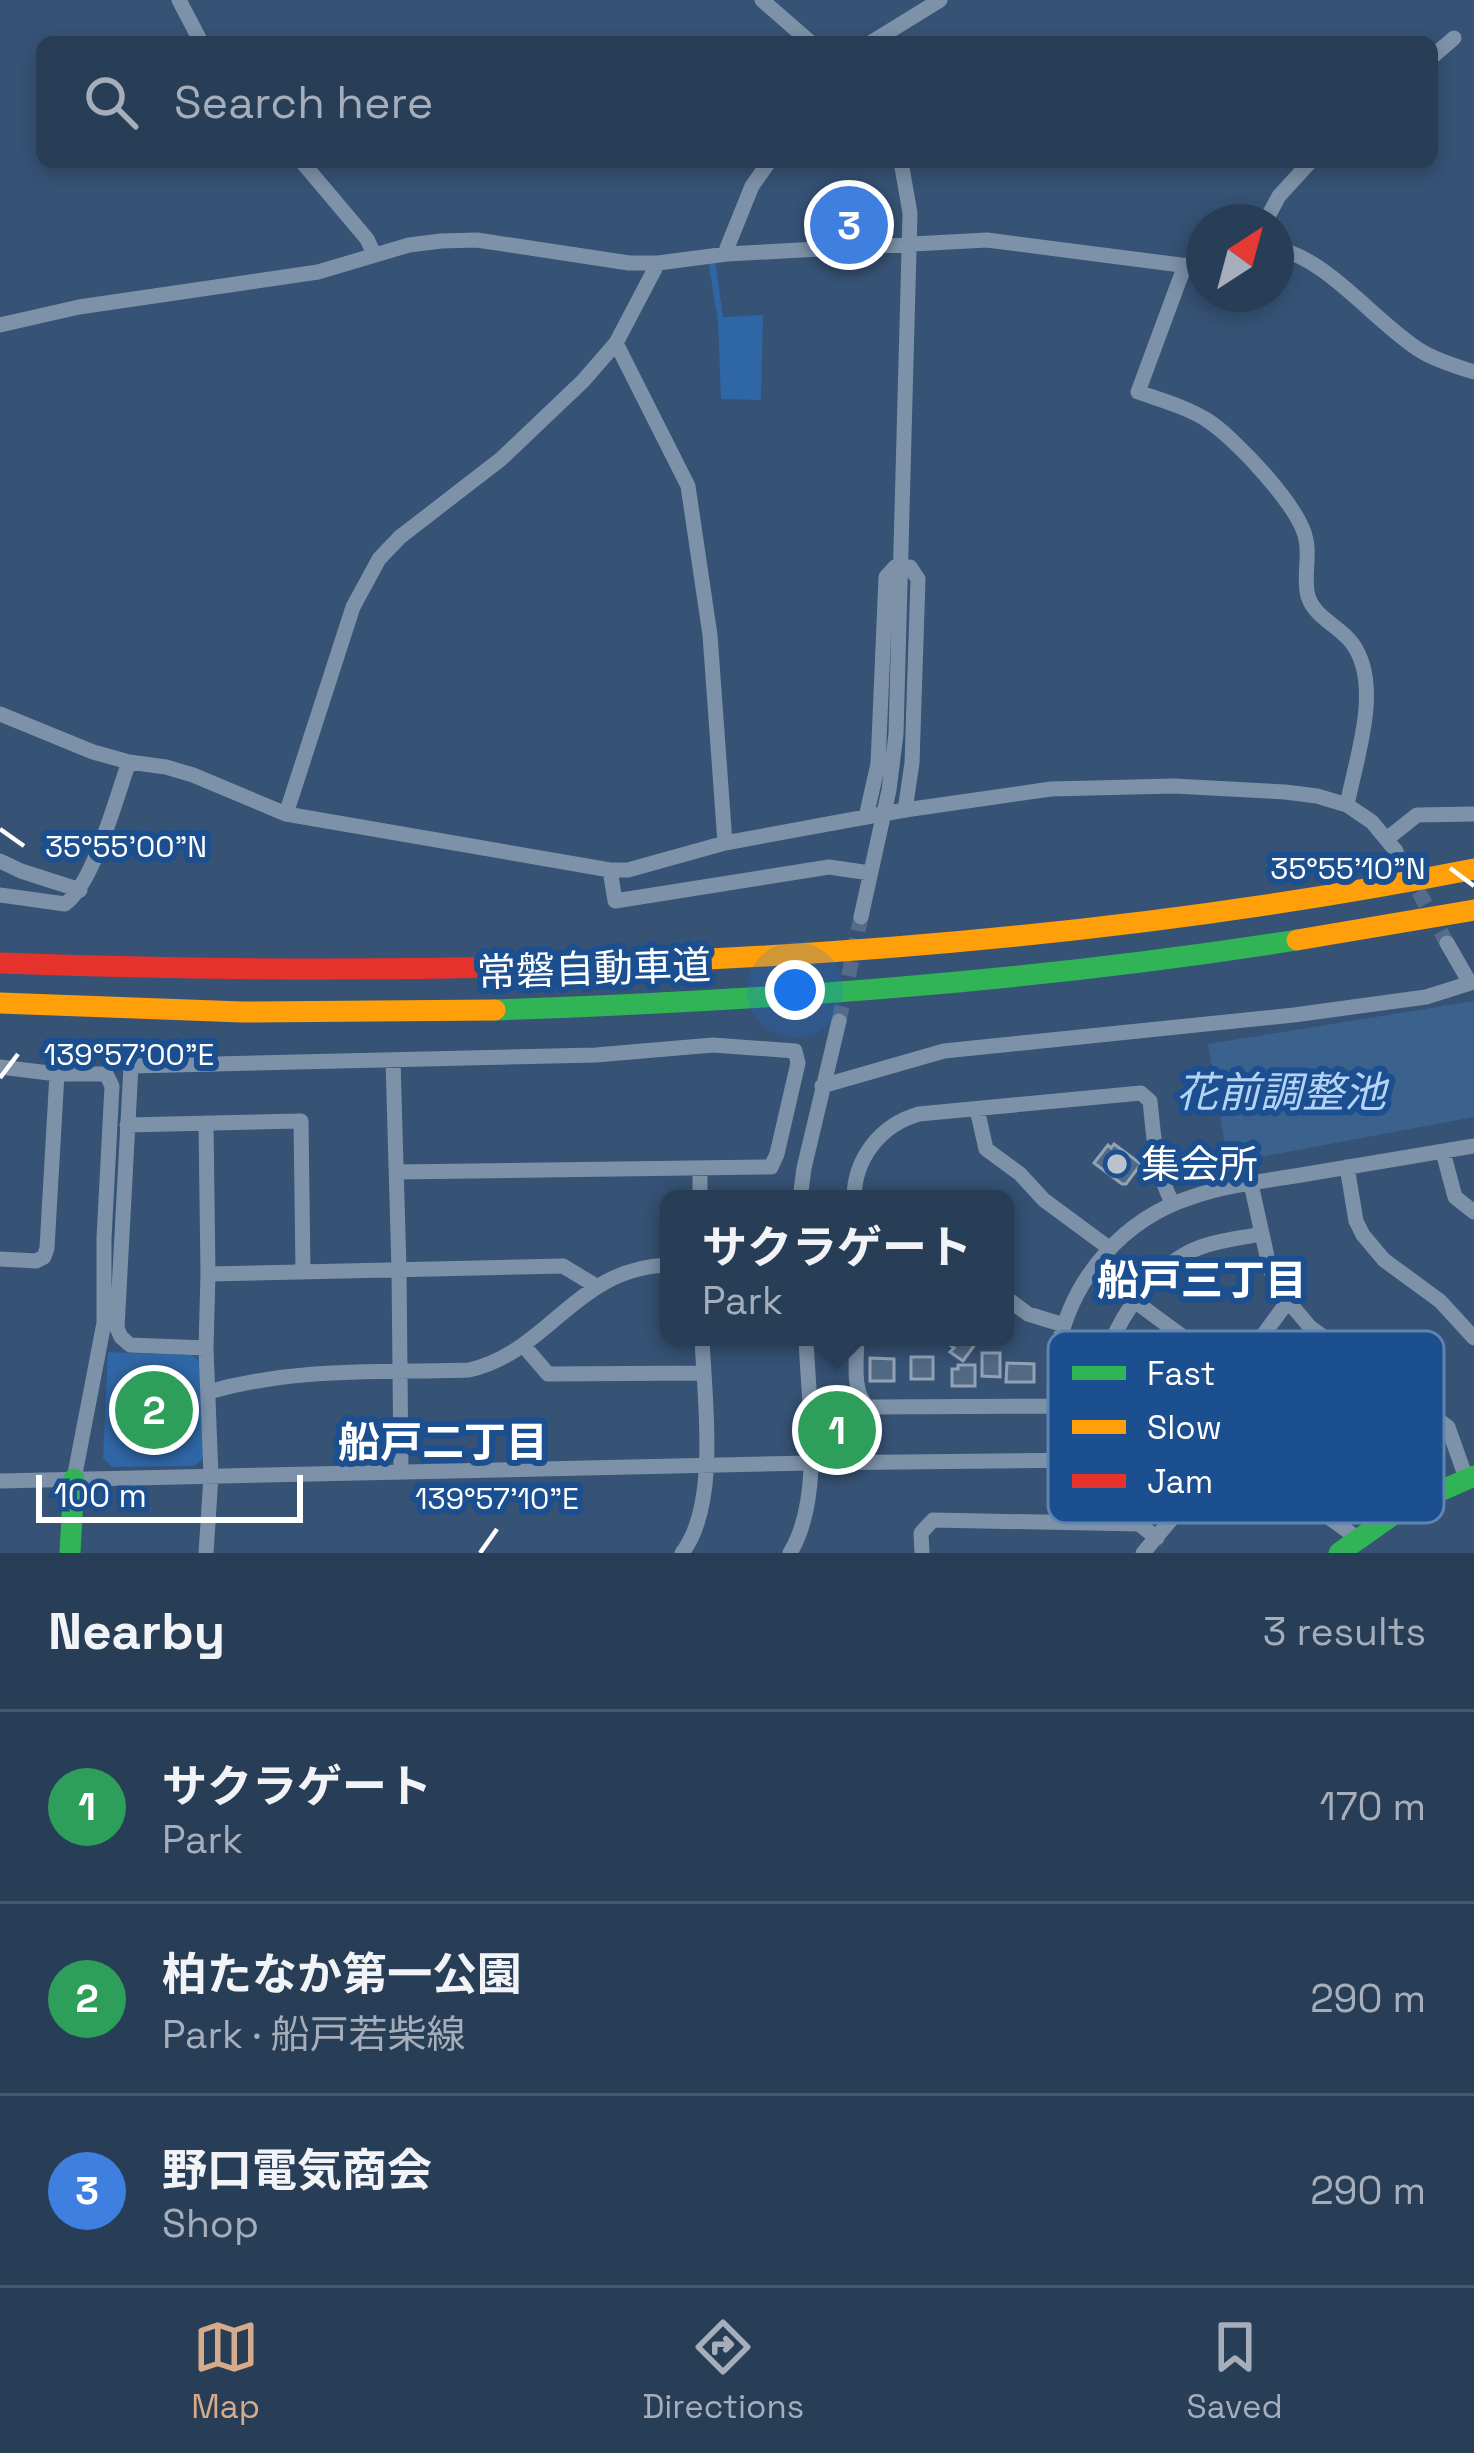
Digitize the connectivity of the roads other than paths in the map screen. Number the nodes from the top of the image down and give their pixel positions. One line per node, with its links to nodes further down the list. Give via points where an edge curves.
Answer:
1 (179, 0): 4 (street)
2 (762, 0): 5 (street)
3 (940, 0): 6 (street)
4 (198, 36)
5 (803, 36)
6 (882, 36)
7 (1454, 38): 8 (street)
8 (1438, 52)
9 (307, 168): 16 (street)
10 (765, 168): 17 (street)
11 (902, 168): 14 (street)
12 (1305, 168): 13 (street)
13 (1275, 204)
14 (909, 243): 17 (street); 19 (street, via 987,239); 23 (street)
15 (1294, 253): 22 (street, via 1421,351)
16 (374, 254): 18 (street, via 477,240); 20 (street, via 318,272)
17 (727, 254): 18 (street)
18 (658, 263): 21 (street)
19 (1185, 266): 26 (street, via 1138,392 1207,420 1232,440 1298,520 1308,599 1353,644 1367,680)
20 (0, 326)
21 (616, 344): 28 (street, via 500,459 380,559 353,608); 31 (street, via 688,486 710,635)
22 (1474, 372)
23 (902, 567): 27 (street, via 918,579); 30 (street, via 886,577 878,764); 35 (street, via 893,766)
24 (0, 714): 25 (street)
25 (130, 762): 28 (street, via 179,771); 36 (street)
26 (1348, 805): 27 (street, via 1285,792 1120,786); 29 (street, via 1392,845 1418,815)
27 (904, 810): 30 (street, bridge)
28 (286, 814): 34 (street)
29 (1474, 814)
30 (866, 817): 31 (street)
31 (725, 843): 34 (street)
32 (0, 861): 36 (street)
33 (1474, 869): 41 (main road, 常磐自動車道, via 1030,934 719,960 383,972)
34 (610, 870): 35 (street, via 615,901 829,866)
35 (870, 873): 39 (street)
36 (80, 890): 37 (street, via 65,904)
37 (0, 895)
38 (1474, 910): 43 (main road, 常磐自動車道, via 1205,954 852,992 369,1013)
39 (861, 917)
40 (1447, 943): 42 (street)
41 (0, 963)
42 (1472, 982): 48 (street, via 1426,998 944,1051)
43 (0, 1003)
44 (839, 1021): 48 (street)
45 (393, 1060): 51 (street, via 131,1066); 55 (street, via 713,1045 795,1052 774,1163); 56 (street)
46 (0, 1067): 47 (street)
47 (57, 1074): 65 (street, via 44,1257); 97 (street, via 106,1074 112,1086 104,1322)
48 (822, 1086): 59 (street)
49 (977, 1109): 60 (street, via 919,1114 889,1128 864,1156); 61 (street, via 1141,1093 1150,1101 1156,1157); 64 (street, via 986,1149)
50 (206, 1123): 51 (street); 68 (street, via 301,1121); 69 (street)
51 (127, 1125): 85 (street, via 121,1337 130,1345)
52 (1474, 1146): 53 (street)
53 (1443, 1152): 54 (street); 62 (street, via 1455,1197)
54 (1346, 1167): 57 (street); 80 (street, via 1356,1221 1376,1252 1440,1300)
55 (700, 1170): 56 (street); 58 (street)
56 (396, 1172): 67 (street)
57 (1251, 1184): 61 (street); 63 (street)
58 (700, 1190)
59 (801, 1190)
60 (855, 1190)
61 (1173, 1204): 64 (street)
62 (1474, 1212)
63 (1261, 1234): 71 (street, via 1185,1254); 72 (street)
64 (1109, 1247): 74 (street)
65 (0, 1259)
66 (660, 1266): 70 (street)
67 (399, 1270): 68 (street); 70 (street, via 563,1266); 86 (street)
68 (303, 1271): 69 (street)
69 (208, 1274): 85 (street)
70 (596, 1286): 81 (street)
71 (1133, 1300): 76 (street); 77 (street)
72 (1288, 1301): 78 (street); 79 (street)
73 (1014, 1304): 74 (street)
74 (1064, 1325): 75 (street)
75 (1063, 1331)
76 (1118, 1331)
77 (1175, 1331)
78 (1266, 1331)
79 (1315, 1331)
80 (1474, 1338)
81 (523, 1345): 86 (street, via 469,1370); 87 (street, via 548,1374)
82 (702, 1346): 87 (street)
83 (806, 1346): 92 (street)
84 (857, 1346): 89 (street, via 858,1394 868,1406)
85 (206, 1348): 88 (street)
86 (400, 1370): 88 (street, via 323,1371); 94 (street)
87 (703, 1373): 93 (street)
88 (208, 1392): 95 (street)
89 (1048, 1406)
90 (1444, 1424): 96 (street)
91 (1048, 1459): 92 (street)
92 (810, 1463): 93 (street); 109 (street)
93 (706, 1466): 94 (street); 108 (street, via 701,1516)
94 (400, 1472): 95 (street)
95 (211, 1476): 97 (street); 107 (street)
96 (1470, 1477)
97 (74, 1479): 98 (street); 106 (main road)
98 (0, 1481)
99 (1048, 1522): 110 (street, via 933,1520 921,1533)
100 (1088, 1523): 104 (street, via 1139,1524)
101 (1169, 1523): 104 (street)
102 (1337, 1523): 105 (street)
103 (1380, 1523): 105 (main road)
104 (1157, 1538): 111 (street)
105 (1357, 1538): 112 (main road)
106 (70, 1553)
107 (206, 1553)
108 (682, 1553)
109 (790, 1553)
110 (922, 1553)
111 (1143, 1553)
112 (1339, 1553)

